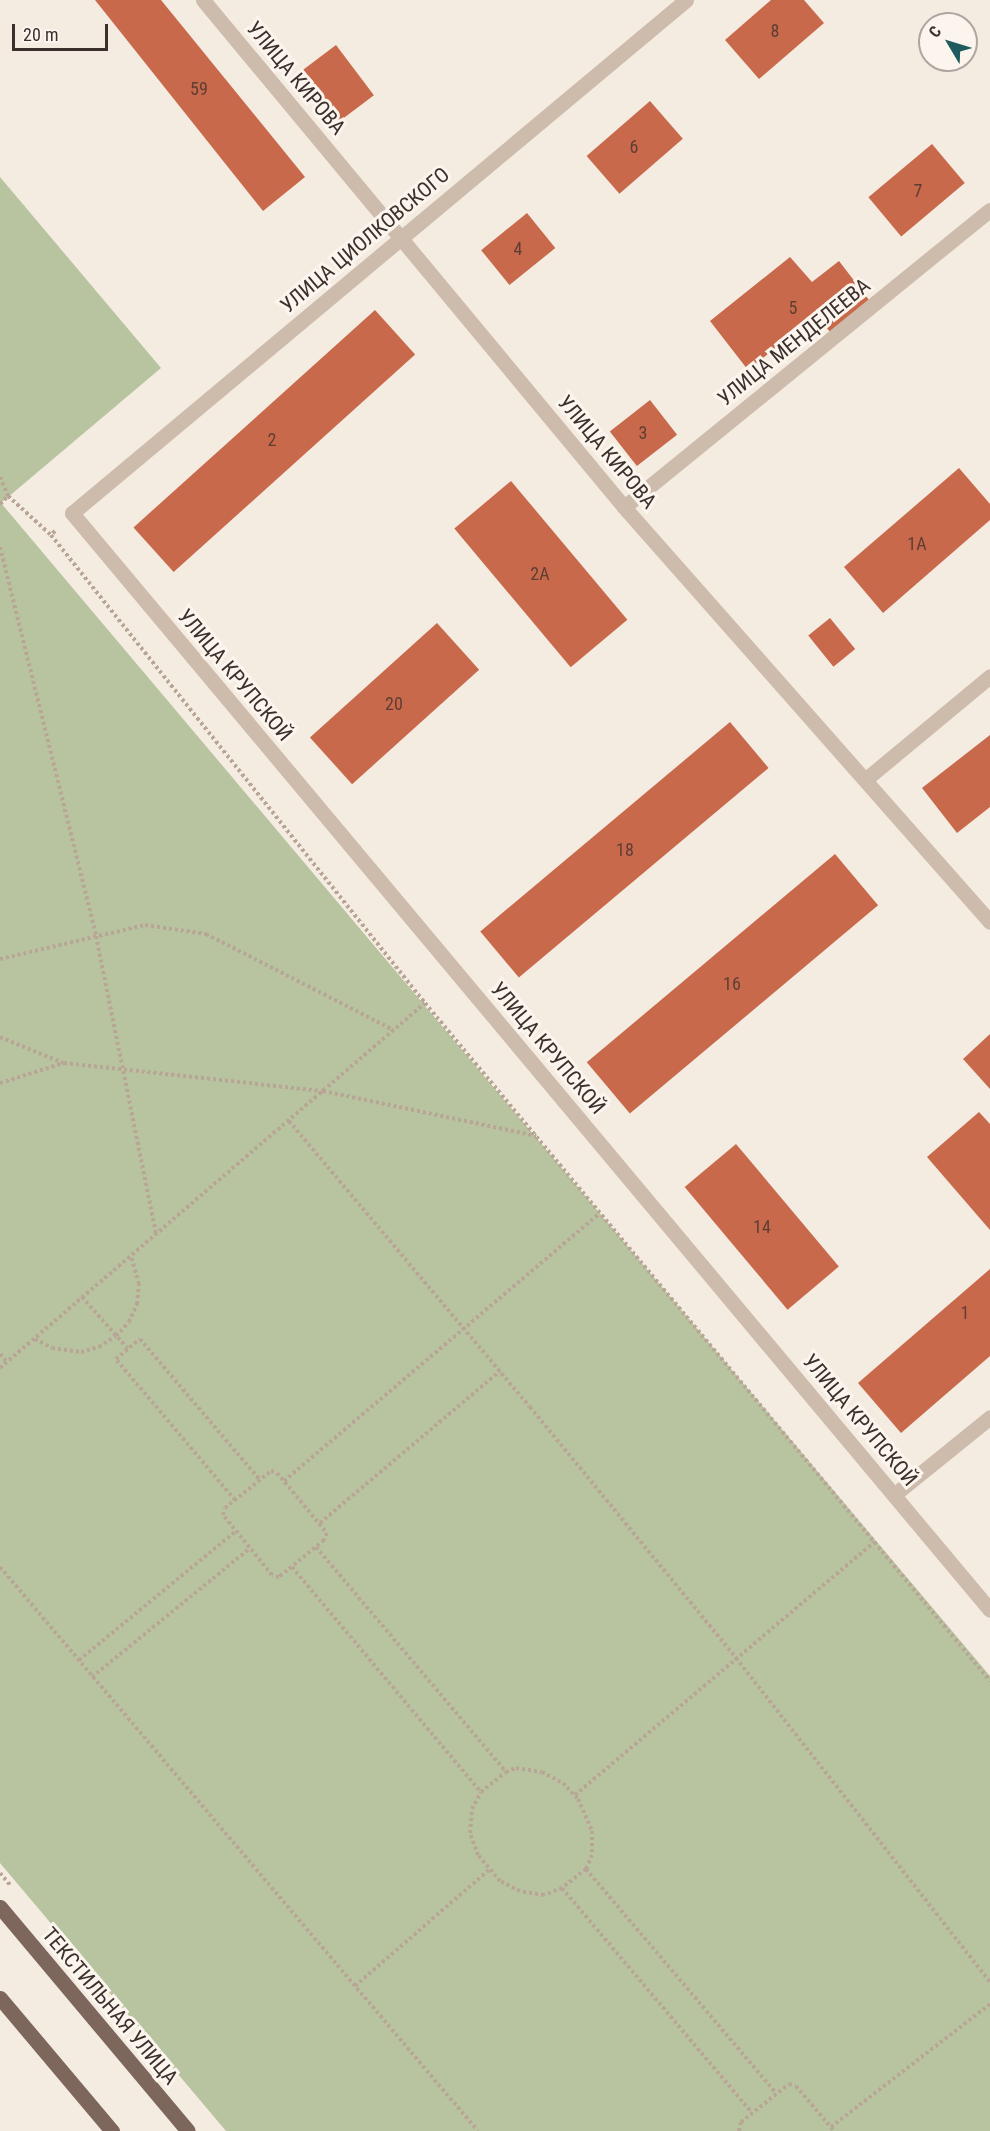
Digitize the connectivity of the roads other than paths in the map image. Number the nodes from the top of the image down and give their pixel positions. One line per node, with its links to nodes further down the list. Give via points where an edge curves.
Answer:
1 (203, 0): 4 (street, УЛИЦА КИРОВА)
2 (686, 0): 4 (street, УЛИЦА ЦИОЛКОВСКОГО)
3 (990, 210): 5 (street, УЛИЦА МЕНДЕЛЕЕВА)
4 (402, 236): 5 (street, УЛИЦА КИРОВА); 6 (street, УЛИЦА ЦИОЛКОВСКОГО)
5 (624, 507): 8 (street, УЛИЦА КИРОВА)
6 (72, 513): 11 (street, УЛИЦА КРУПСКОЙ)
7 (990, 676): 8 (street)
8 (866, 779): 9 (street, УЛИЦА КИРОВА)
9 (990, 922)
10 (990, 1417): 11 (street)
11 (895, 1494): 12 (street, УЛИЦА КРУПСКОЙ)
12 (990, 1610)
13 (0, 1907): 16 (main road, ТЕКСТИЛЬНАЯ УЛИЦА)
14 (0, 1998): 15 (main road)
15 (112, 2131)
16 (188, 2131)

